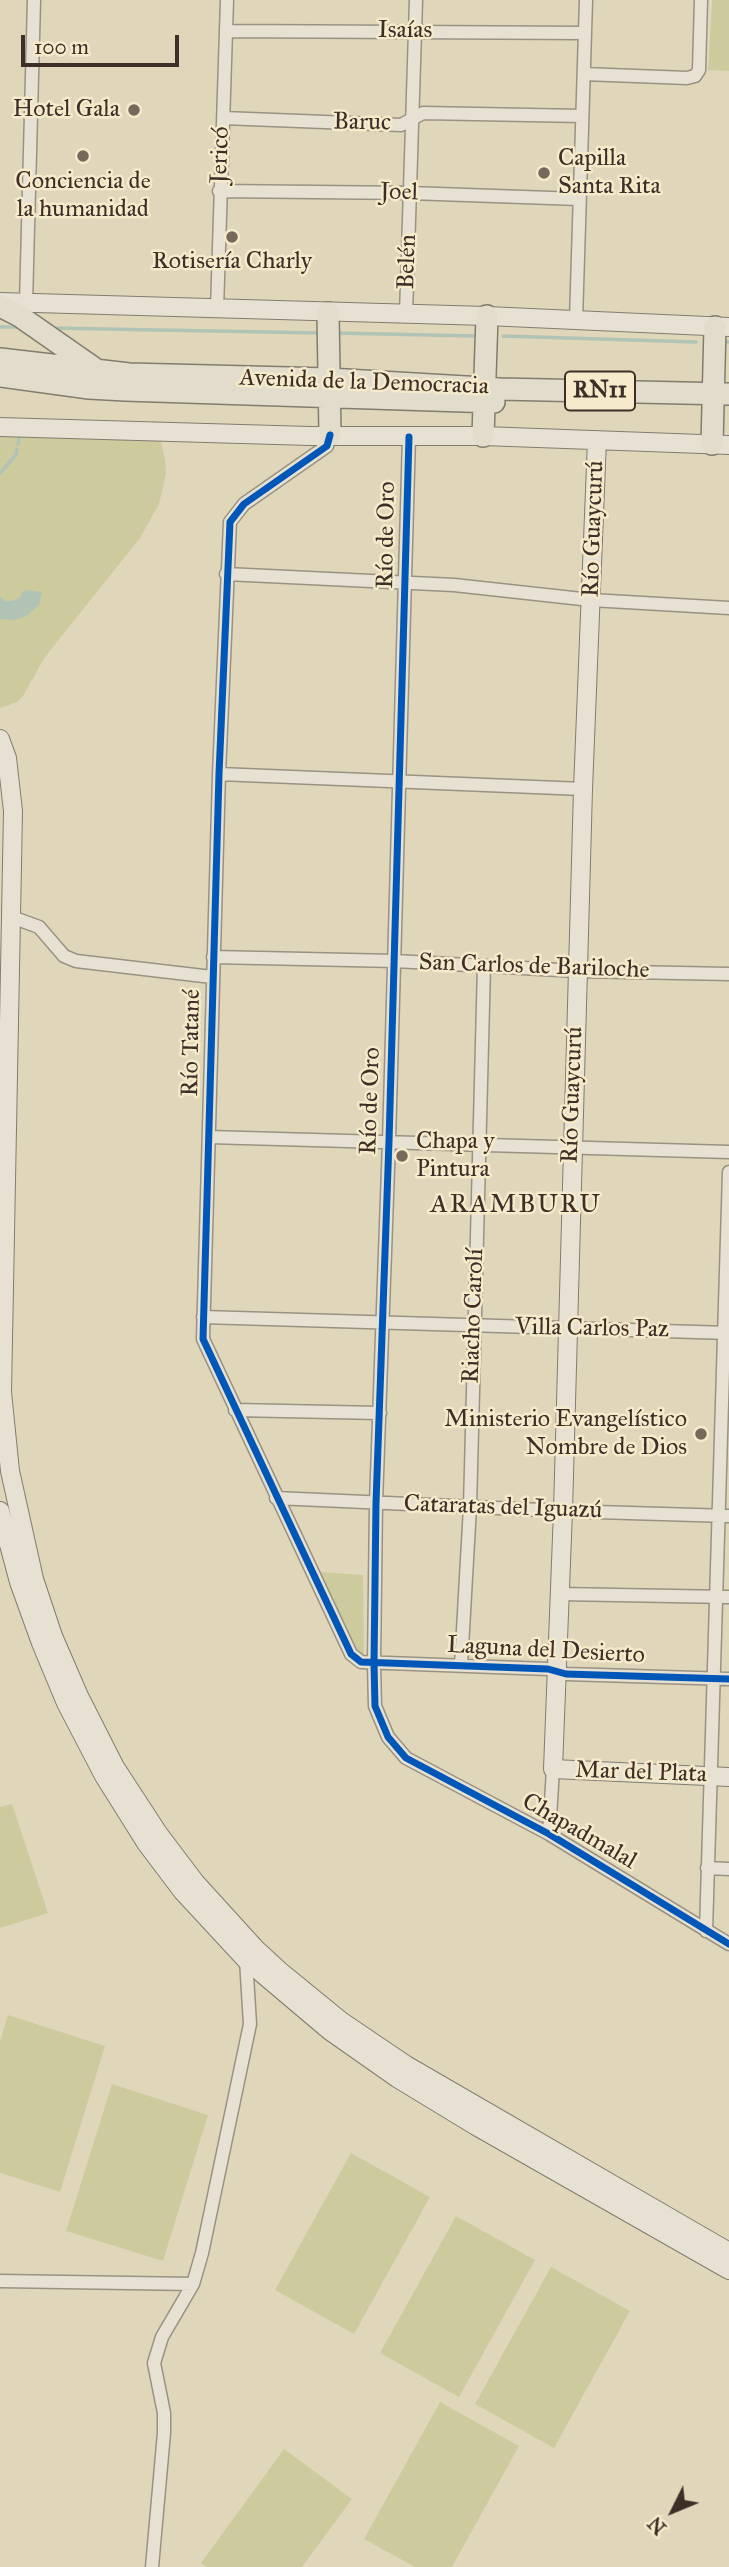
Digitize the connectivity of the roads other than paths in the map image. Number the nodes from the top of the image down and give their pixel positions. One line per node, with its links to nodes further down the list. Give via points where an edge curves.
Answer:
1 (34, 0): 21 (street)
2 (227, 0): 6 (street, Jericó)
3 (416, 0): 7 (street, Belén)
4 (586, 0): 8 (street)
5 (702, 0): 9 (street, via 695,76)
6 (226, 31): 7 (street, Isaías); 11 (street, Jericó)
7 (415, 31): 8 (street, Isaías); 12 (street, Belén)
8 (585, 33): 9 (street)
9 (584, 74): 10 (street)
10 (582, 116): 12 (street, Baruc, via 423,113); 15 (street)
11 (223, 118): 12 (street, Baruc, via 401,124); 13 (street, Jericó)
12 (412, 119): 14 (street, Belén)
13 (219, 191): 14 (street, Joel); 17 (street, Jericó)
14 (410, 193): 15 (street, Joel); 19 (street, Belén)
15 (579, 199): 22 (street)
16 (0, 304): 21 (highway)
17 (217, 309): 18 (street); 21 (street)
18 (328, 313): 19 (street); 28 (highway)
19 (406, 314): 20 (street)
20 (487, 316): 22 (street); 30 (highway)
21 (33, 320): 25 (highway)
22 (576, 320): 23 (street)
23 (722, 327): 31 (highway)
24 (0, 359): 25 (highway, Avenida de la Democracia / RN11)
25 (98, 371): 28 (highway, Avenida de la Democracia / RN11)
26 (0, 376): 27 (highway, Avenida de la Democracia / RN11)
27 (29, 381): 28 (highway, Avenida de la Democracia / RN11, via 125,390); 29 (highway)
28 (328, 387): 30 (highway, Avenida de la Democracia / RN11, via 404,400); 33 (highway)
29 (0, 392)
30 (486, 394): 31 (highway, Avenida de la Democracia / RN11); 35 (highway)
31 (722, 401): 37 (highway)
32 (0, 427): 33 (street)
33 (330, 435): 34 (street); 38 (street, Río Tatané, via 327,446 244,504 230,522)
34 (408, 436): 35 (street); 39 (street, Río de Oro)
35 (484, 436): 36 (street)
36 (597, 440): 37 (street); 40 (street, Río Guaycurú)
37 (721, 445)
38 (226, 574): 39 (street); 43 (street, Río Tatané)
39 (405, 583): 40 (street); 44 (street, Río de Oro)
40 (591, 600): 41 (street); 45 (street, Río Guaycurú)
41 (729, 608)
42 (0, 739): 46 (street, via 7,758 13,811)
43 (219, 774): 44 (street); 47 (street, Río Tatané)
44 (399, 780): 45 (street); 48 (street, Río de Oro)
45 (583, 789): 50 (street, Río Guaycurú)
46 (6, 929): 52 (street, via 39,927 64,956 76,961); 89 (street, via 2,1392 10,1471 34,1579 53,1636 115,1767 195,1882 255,1948 341,2021 473,2105)
47 (213, 957): 48 (street, San Carlos de Bariloche); 52 (street, Río Tatané)
48 (395, 961): 49 (street, San Carlos de Bariloche); 54 (street, Río de Oro)
49 (484, 966): 50 (street, San Carlos de Bariloche); 55 (street, Riacho Carolí)
50 (577, 971): 51 (street, San Carlos de Bariloche); 56 (street, Río Guaycurú)
51 (729, 974)
52 (212, 976): 53 (street, Río Tatané)
53 (209, 1138): 54 (street); 59 (street, Río Tatané)
54 (389, 1141): 55 (street); 60 (street, Río de Oro)
55 (480, 1146): 56 (street); 61 (street, Riacho Carolí)
56 (571, 1147): 57 (street); 62 (street, Río Guaycurú)
57 (729, 1152)
58 (729, 1172): 63 (street)
59 (203, 1317): 60 (street, Villa Carlos Paz); 64 (street, Río Tatané, via 203,1339)
60 (383, 1324): 61 (street, Villa Carlos Paz); 65 (street, Río de Oro)
61 (474, 1326): 62 (street, Villa Carlos Paz); 68 (street, Riacho Carolí)
62 (567, 1328): 63 (street, Villa Carlos Paz); 70 (street, Río Guaycurú)
63 (726, 1333): 71 (street)
64 (235, 1410): 65 (street); 66 (street, Río Tatané)
65 (380, 1413): 67 (street, Río de Oro)
66 (276, 1499): 67 (street, Cataratas del Iguazú); 74 (street, Río Tatané, via 351,1654)
67 (376, 1503): 68 (street, Cataratas del Iguazú); 74 (street, Río de Oro)
68 (470, 1507): 70 (street, Cataratas del Iguazú); 75 (street, Riacho Carolí)
69 (0, 1511): 88 (street, via 41,1643 104,1776 183,1892)
70 (563, 1511): 71 (street, Cataratas del Iguazú); 72 (street, Río Guaycurú)
71 (724, 1516): 73 (street)
72 (560, 1594): 73 (street); 76 (street, Río Guaycurú)
73 (723, 1596): 77 (street)
74 (367, 1663): 75 (street, Laguna del Desierto); 79 (street, Río de Oro, via 375,1706 388,1737)
75 (461, 1665): 76 (street, Laguna del Desierto)
76 (556, 1671): 77 (street, Laguna del Desierto); 80 (street, Río Guaycurú)
77 (715, 1679): 78 (street, Laguna del Desierto); 81 (street)
78 (729, 1679)
79 (406, 1758): 83 (street, Chapadmalal)
80 (553, 1769): 81 (street, Mar del Plata); 83 (street, Río Guaycurú)
81 (710, 1776): 82 (street, Mar del Plata); 84 (street)
82 (729, 1777)
83 (549, 1834): 86 (street, Chapadmalal)
84 (707, 1868): 85 (street); 86 (street)
85 (729, 1869)
86 (706, 1931): 87 (street, Chapadmalal)
87 (729, 1944)
88 (246, 1961): 90 (street, via 330,2031 397,2078); 92 (street, via 250,2024)
89 (729, 2252)
90 (729, 2270)
91 (0, 2281): 92 (street)
92 (193, 2284): 93 (street, via 162,2337 154,2363 164,2433)
93 (152, 2567)

